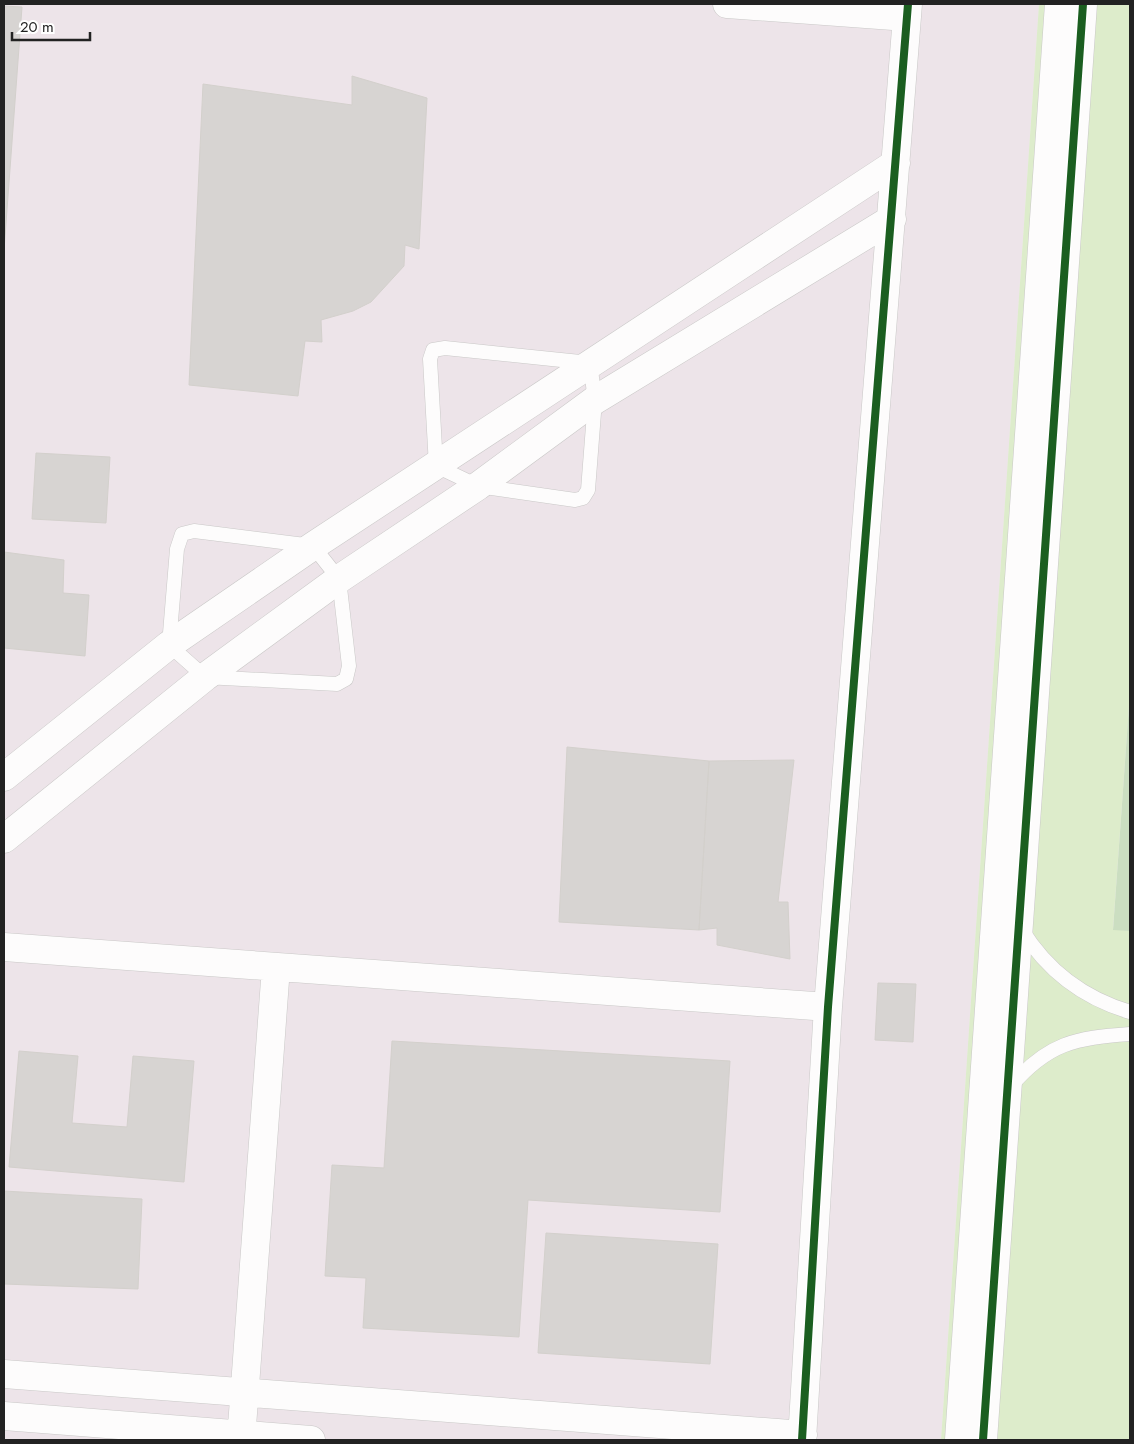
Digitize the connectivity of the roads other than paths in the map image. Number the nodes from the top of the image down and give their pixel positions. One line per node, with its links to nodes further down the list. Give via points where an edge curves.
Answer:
1 (727, 4): 4 (street)
2 (1059, 4): 30 (street)
3 (1084, 4): 17 (street)
4 (908, 10): 5 (street)
5 (896, 163): 6 (street); 7 (street)
6 (892, 219): 8 (street); 20 (street)
7 (590, 364): 8 (lane); 9 (street); 9 (lane, via 445,348 433,350 430,359)
8 (595, 400): 10 (street); 10 (lane, via 588,490 583,498 575,500)
9 (436, 466): 10 (lane); 11 (street)
10 (478, 486): 12 (street)
11 (313, 546): 12 (lane); 13 (street); 13 (lane, via 194,531 182,534 176,549)
12 (339, 579): 14 (street); 14 (lane, via 349,666 346,679 340,684)
13 (169, 645): 14 (lane); 15 (street)
14 (205, 677): 16 (street)
15 (4, 777)
16 (4, 839)
17 (1020, 926): 21 (lane, via 1038,955 1063,978 1092,997); 23 (street)
18 (4, 947): 19 (street)
19 (276, 967): 20 (street); 25 (street)
20 (828, 1007): 27 (street)
21 (1130, 1012)
22 (1130, 1034): 23 (lane, via 1086,1037 1055,1048 1028,1066)
23 (1007, 1091): 31 (street)
24 (4, 1374): 25 (street)
25 (244, 1393): 27 (street); 28 (street)
26 (4, 1416): 28 (street)
27 (802, 1437)
28 (241, 1438): 29 (street)
29 (311, 1440)
30 (958, 1440)
31 (983, 1440)

